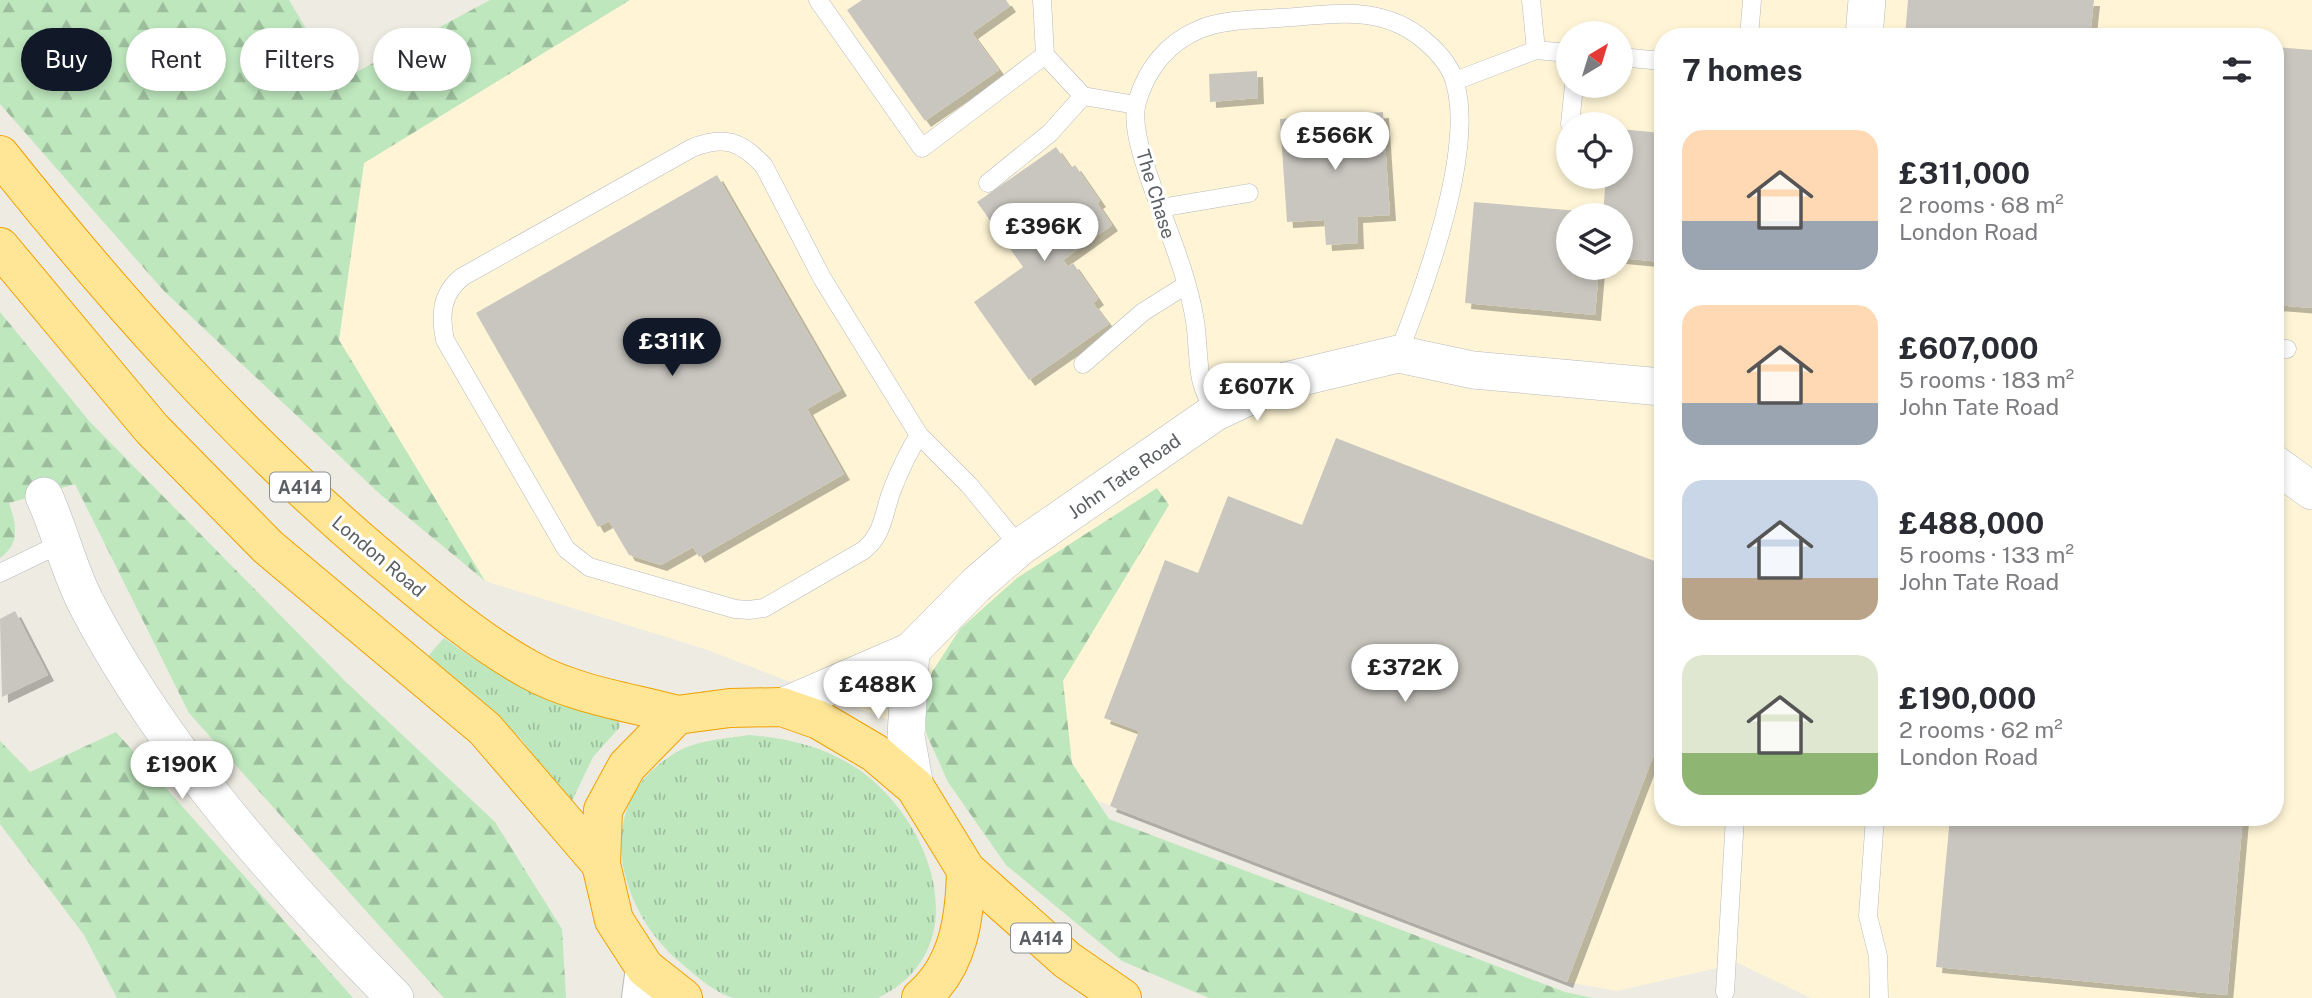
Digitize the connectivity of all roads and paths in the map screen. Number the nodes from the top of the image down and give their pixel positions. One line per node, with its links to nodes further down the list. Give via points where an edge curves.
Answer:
1 (818, 0): 10 (lane, via 922,148)
2 (1042, 0): 10 (lane)
3 (1531, 0): 8 (lane)
4 (1752, 0): 6 (lane)
5 (1867, 0): 7 (street)
6 (1750, 28)
7 (1865, 28)
8 (1536, 50): 9 (lane); 13 (lane)
9 (1556, 52)
10 (1045, 55): 14 (lane)
11 (1633, 58): 12 (lane)
12 (1654, 60)
13 (1455, 80): 15 (lane, The Chase, via 1439,52 1379,15 1228,22 1202,28 1169,48 1147,73); 22 (lane, The Chase, via 1457,154 1429,276)
14 (1083, 96): 15 (lane); 17 (lane, via 1050,133)
15 (1136, 105): 19 (lane, The Chase, via 1142,156)
16 (0, 155): 35 (highway, London Road / A414, via 90,268 233,424 319,506 424,595 490,646 532,671)
17 (988, 183)
18 (1249, 192): 19 (lane)
19 (1160, 208): 21 (lane, The Chase)
20 (0, 247): 39 (highway, via 152,429 268,547 485,729)
21 (1186, 285): 23 (lane, via 1143,312); 25 (lane, The Chase, via 1202,382)
22 (1398, 354): 24 (street, John Tate Road, via 1473,370); 25 (street, John Tate Road, via 1277,383)
23 (1083, 364)
24 (1654, 386)
25 (1214, 413): 31 (street, John Tate Road)
26 (919, 435): 26 (lane, via 822,278 764,166 732,142 713,140 692,148 462,277 445,298 441,318 445,340 566,549 589,567 616,575 735,609 764,608 874,542 883,528 892,490); 31 (lane, via 969,485)
27 (2284, 471): 28 (street)
28 (2312, 491)
29 (44, 496): 30 (street)
30 (64, 542): 32 (lane); 43 (street, via 86,602 120,662 186,758 259,854)
31 (1020, 547): 33 (street, John Tate Road, via 976,584)
32 (0, 573)
33 (911, 651): 34 (street); 36 (street, via 906,736)
34 (782, 707): 35 (highway); 36 (highway, via 830,726 875,753)
35 (677, 715): 39 (highway, via 627,766 604,810)
36 (915, 787): 40 (highway)
37 (1735, 826): 42 (lane)
38 (1874, 826): 47 (lane, via 1868,916 1878,956)
39 (601, 864): 41 (highway, via 614,920)
40 (965, 870): 45 (highway, via 965,915 952,958); 46 (highway, A414, via 1068,960)
41 (643, 983): 44 (highway)
42 (1726, 992)
43 (395, 998)
44 (683, 998)
45 (921, 998)
46 (1122, 998)
47 (1879, 998)

